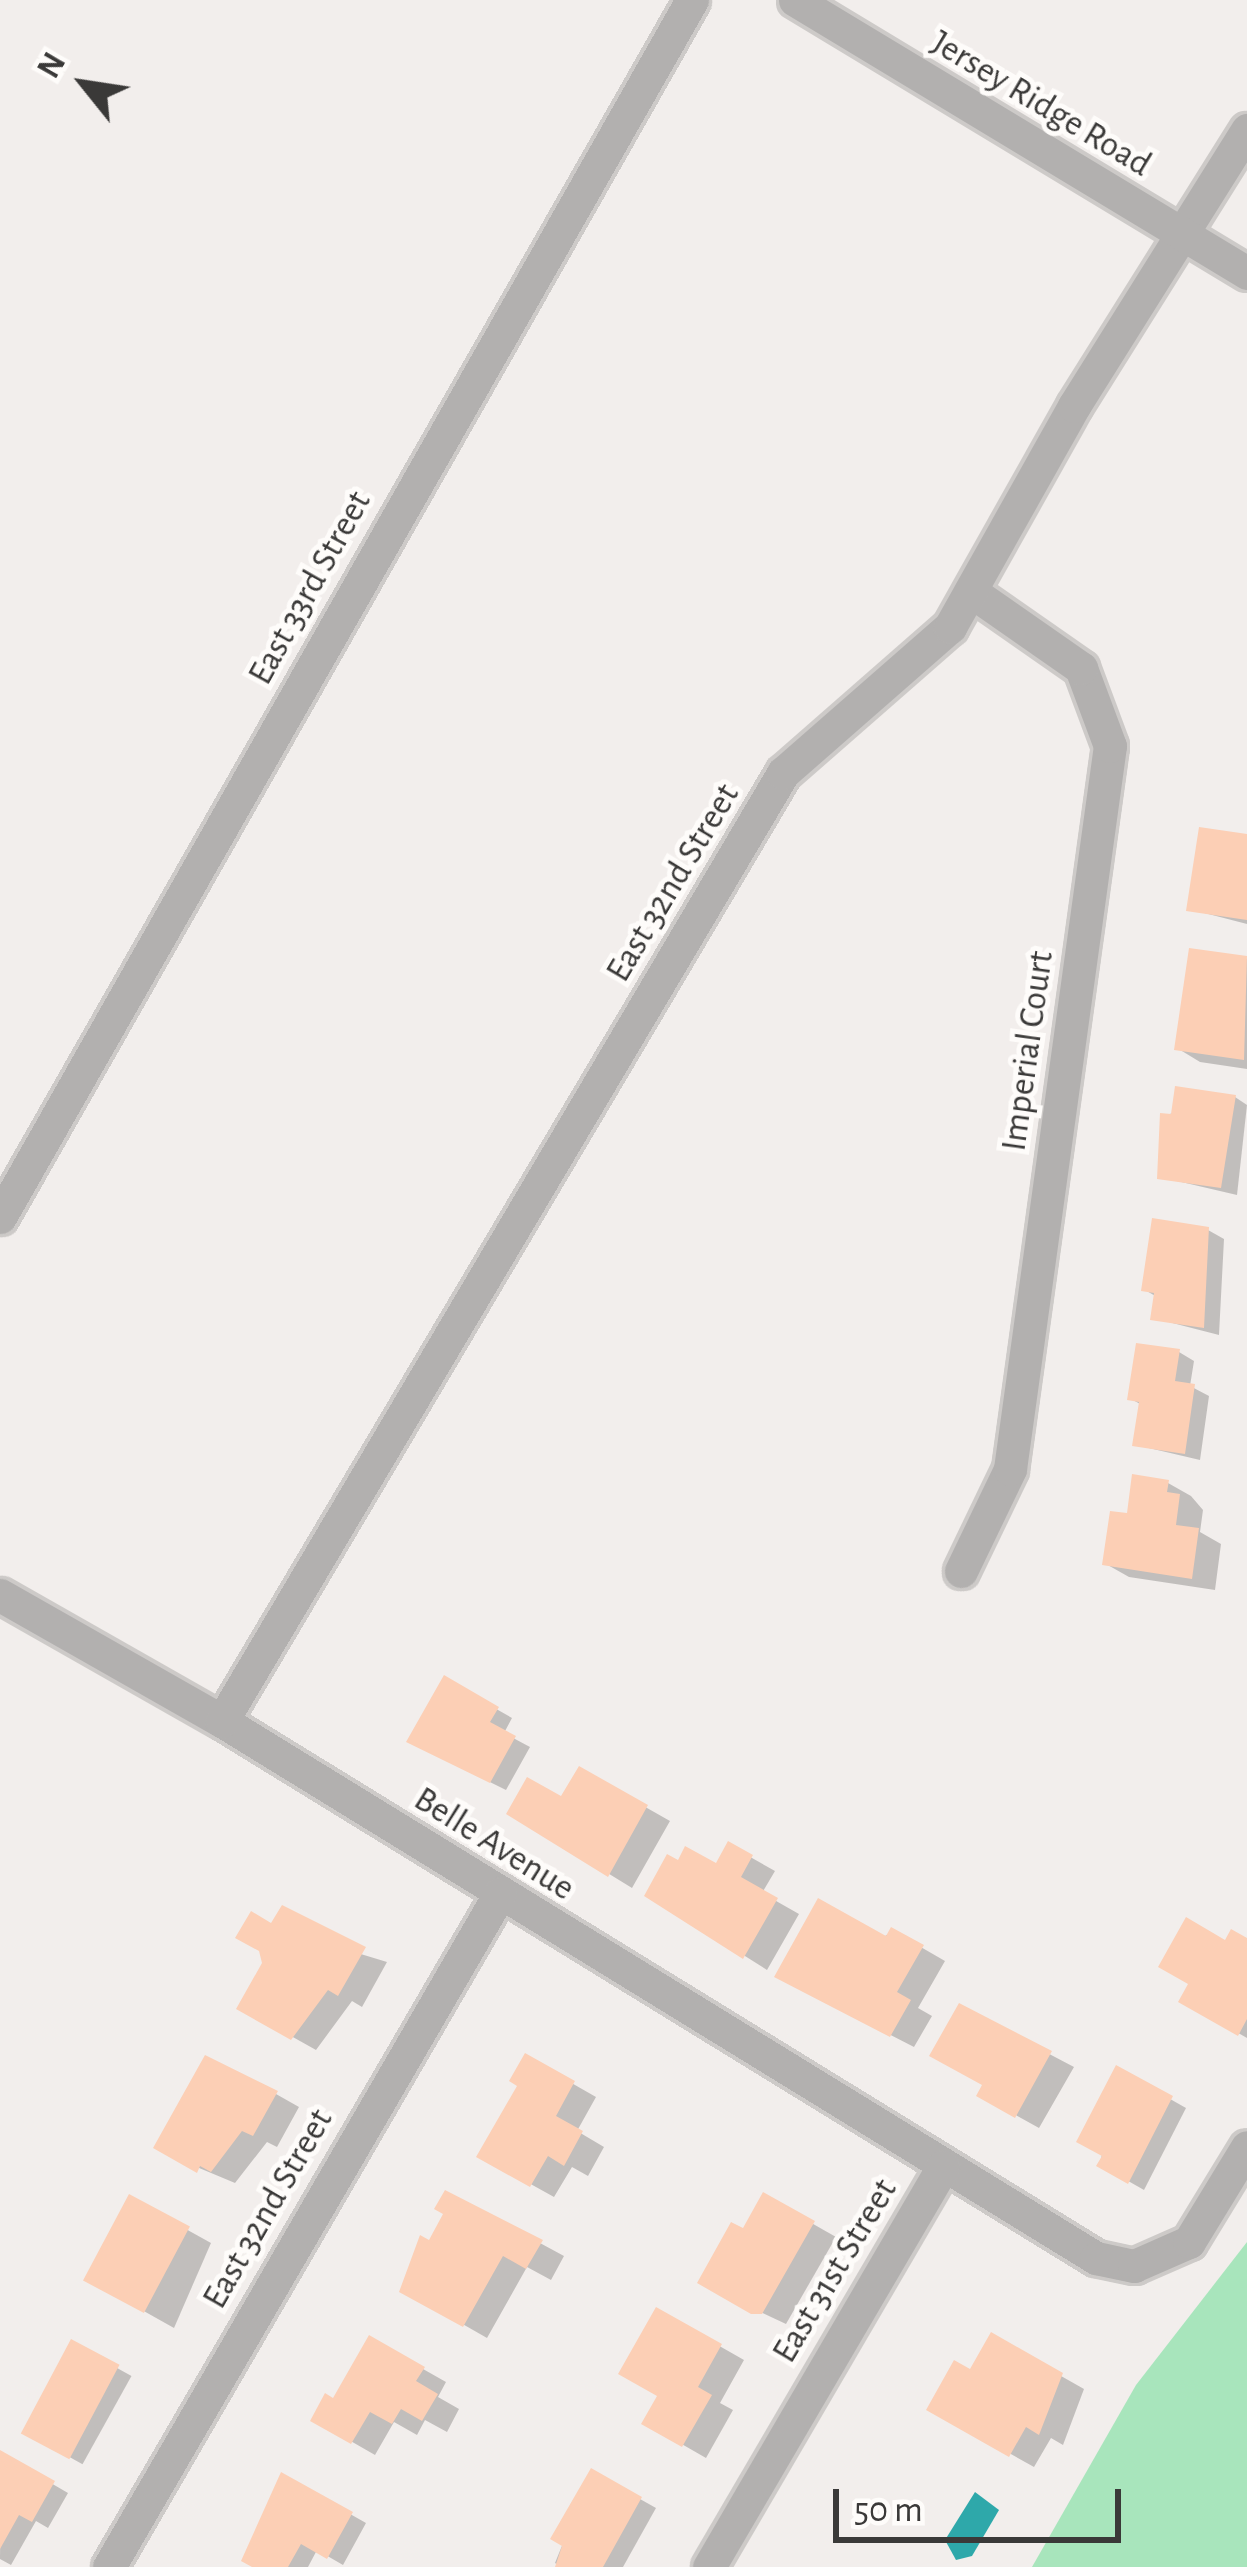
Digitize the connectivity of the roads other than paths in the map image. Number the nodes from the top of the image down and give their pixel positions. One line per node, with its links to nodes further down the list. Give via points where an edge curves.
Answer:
1 (692, 0): 7 (street, East 33rd Street)
2 (795, 0): 4 (street, Jersey Ridge Road)
3 (1247, 130): 4 (street, East 32nd Street)
4 (1182, 236): 5 (street, Jersey Ridge Road); 6 (street, East 32nd Street, via 1074,406)
5 (1247, 272)
6 (972, 592): 8 (street, Imperial Court, via 1081,668 1110,746 1010,1469); 10 (street, East 32nd Street, via 950,627 783,773)
7 (0, 1217)
8 (961, 1571)
9 (5, 1610): 10 (street, Belle Avenue)
10 (222, 1721): 11 (street, Belle Avenue)
11 (500, 1893): 13 (street, Belle Avenue); 14 (street, East 32nd Street)
12 (1247, 2147): 13 (street, East 31st Street, via 1189,2242 1134,2266 1096,2258)
13 (943, 2166): 15 (street, East 31st Street)
14 (109, 2567)
15 (709, 2567)

